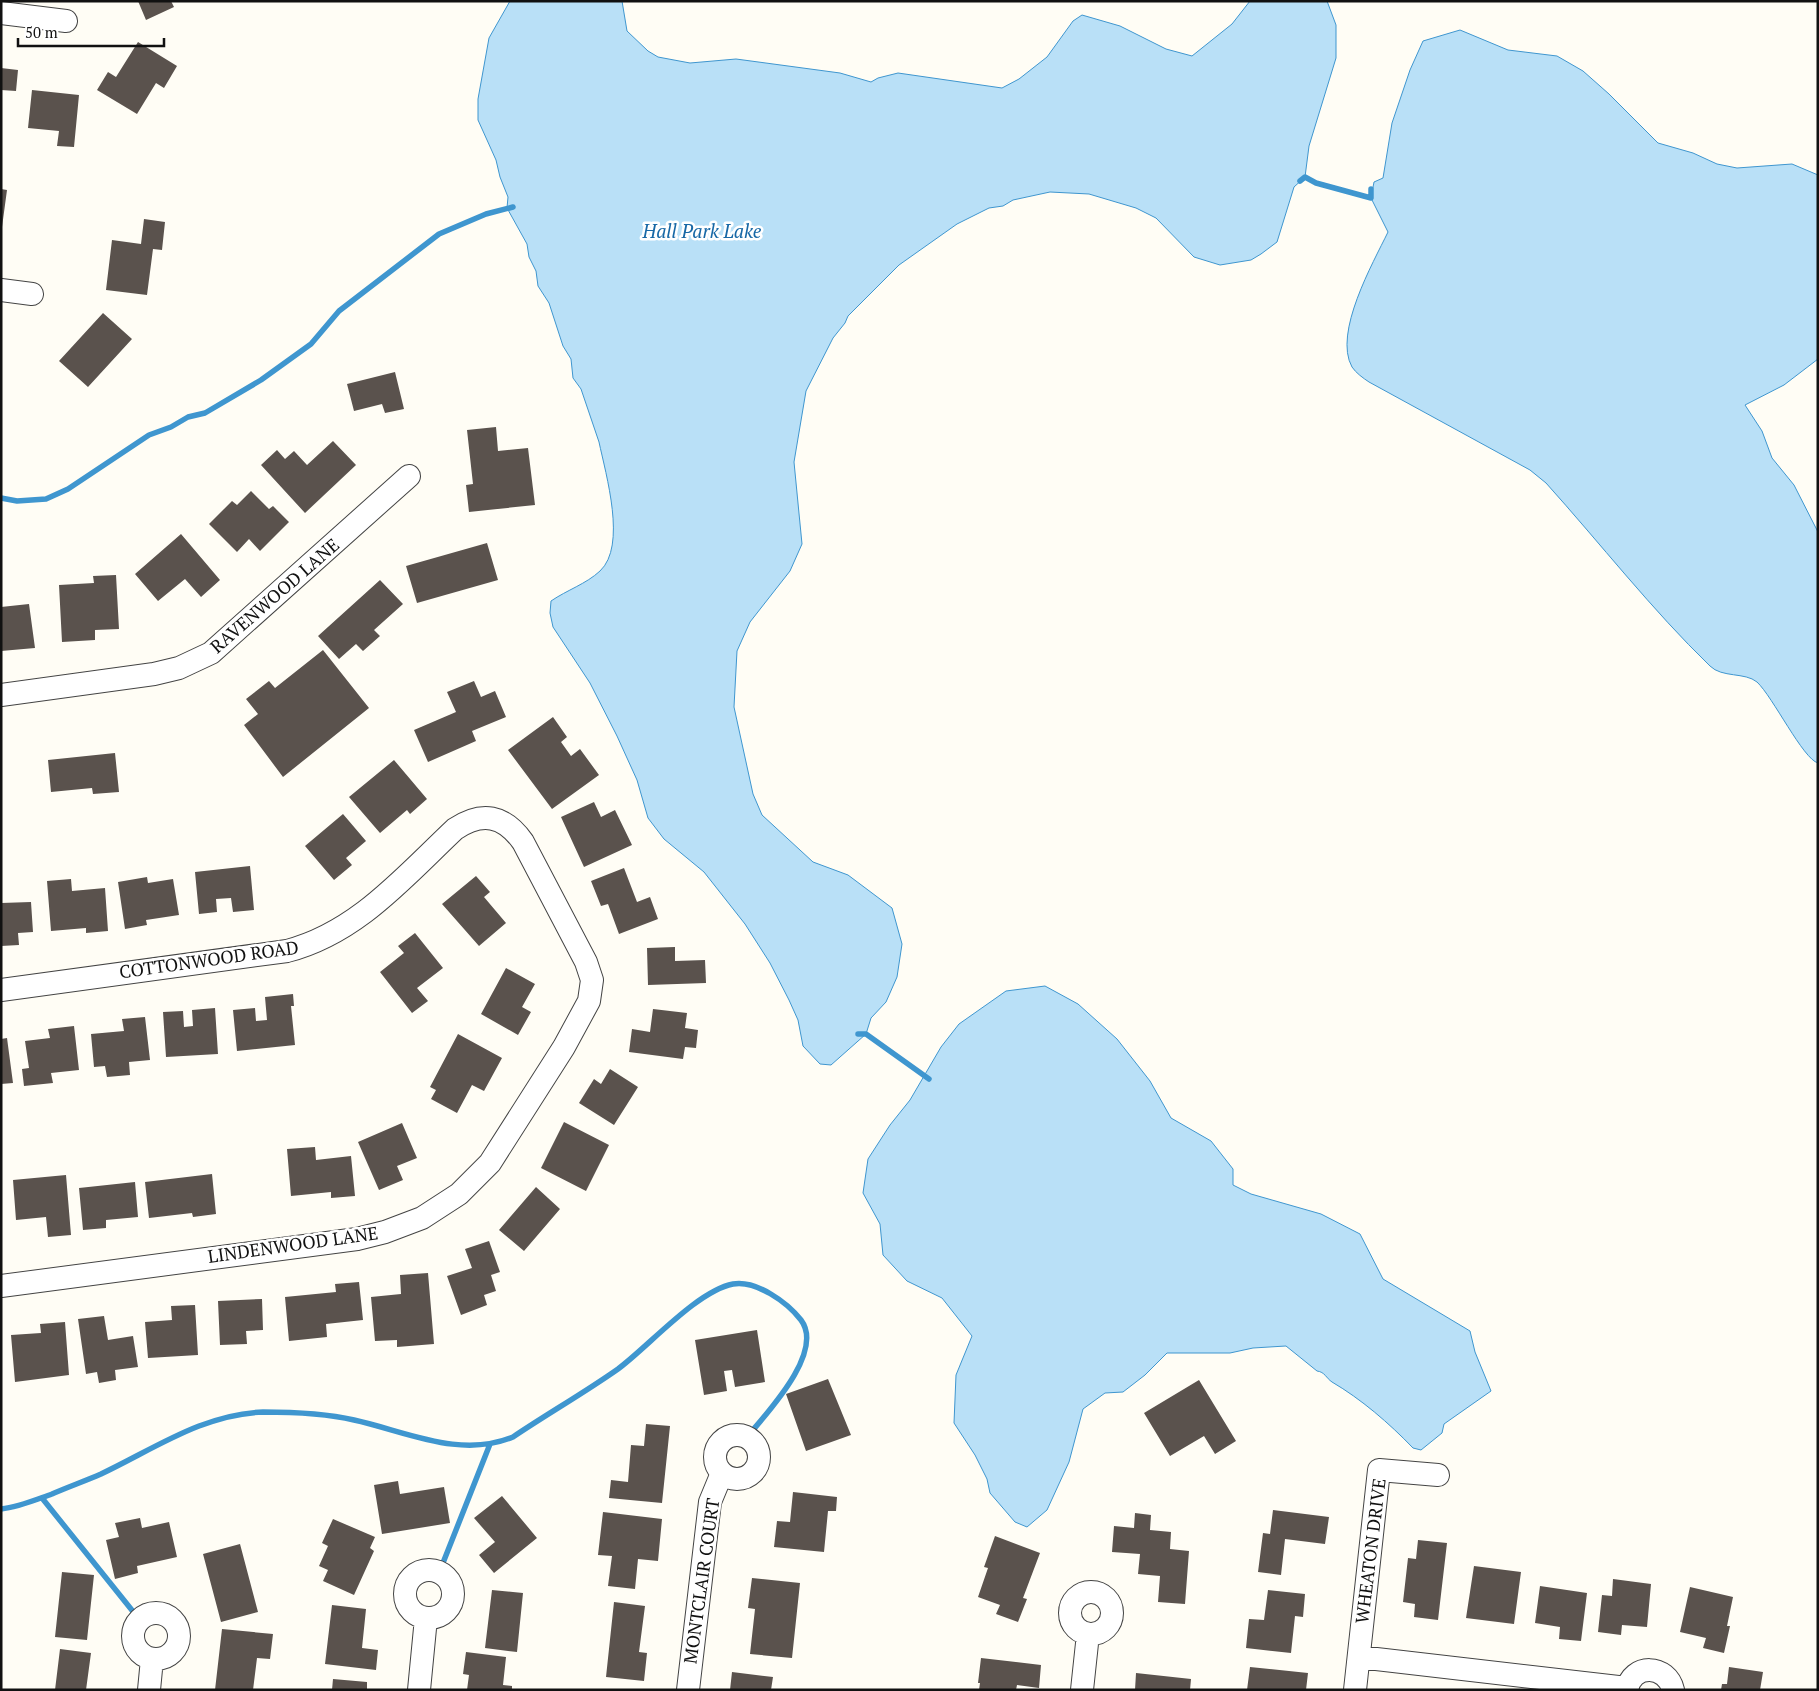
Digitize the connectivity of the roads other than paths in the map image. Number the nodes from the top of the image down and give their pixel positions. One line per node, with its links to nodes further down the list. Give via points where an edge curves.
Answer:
1 (1, 13): 2 (street)
2 (66, 21)
3 (1, 290): 4 (street)
4 (32, 294)
5 (409, 476): 6 (street, RAVENWOOD LANE, via 211,653 179,668 154,674)
6 (1, 695)
7 (575, 940): 8 (street, COTTONWOOD ROAD, via 514,829 506,822 483,818 465,822 455,829 371,907 340,930 316,942 287,951); 9 (street, LINDENWOOD LANE, via 592,980 589,1001 564,1047 490,1163 459,1194 422,1218 385,1232 356,1238)
8 (1, 990)
9 (1, 1286)
10 (722, 1473): 19 (street, MONTCLAIR COURT, via 710,1502)
11 (1438, 1475): 14 (street, WHEATON DRIVE, via 1379,1470)
12 (426, 1618): 18 (street)
13 (1088, 1634): 20 (street)
14 (1359, 1657): 16 (street); 21 (street, WHEATON DRIVE)
15 (152, 1658): 17 (street)
16 (1627, 1689): 22 (street, via 1637,1672 1648,1669 1666,1676)
17 (149, 1690)
18 (419, 1690)
19 (688, 1690)
20 (1082, 1690)
21 (1355, 1690)
22 (1673, 1690)

